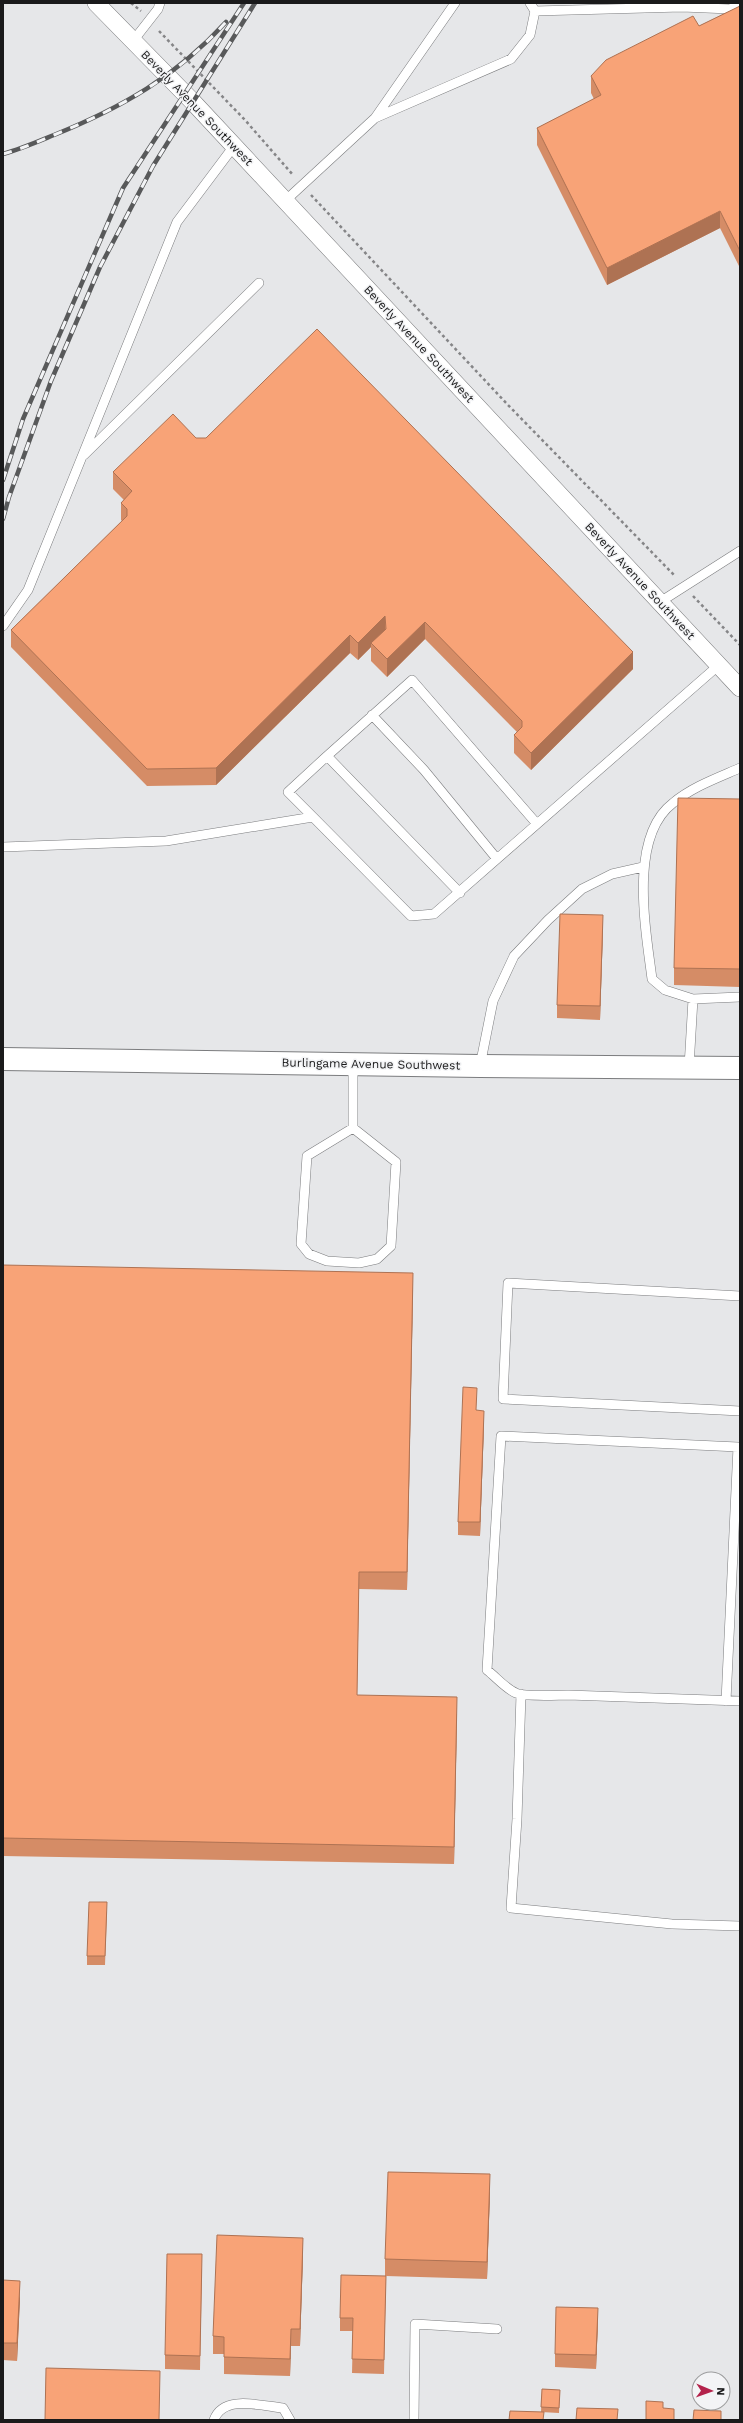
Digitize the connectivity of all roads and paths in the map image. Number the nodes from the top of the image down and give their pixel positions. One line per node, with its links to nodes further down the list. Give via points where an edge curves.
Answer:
1 (96, 3): 9 (street, Beverly Avenue Southwest)
2 (131, 3): 8 (path)
3 (160, 3): 8 (lane)
4 (455, 3): 10 (lane)
5 (530, 3): 7 (lane)
6 (740, 4): 7 (lane, via 730,9 682,7)
7 (535, 11): 10 (lane, via 530,35 511,59)
8 (149, 20): 9 (lane); 12 (path)
9 (133, 41): 11 (street, Beverly Avenue Southwest)
10 (375, 118): 12 (lane)
11 (234, 146): 13 (street, Beverly Avenue Southwest); 15 (lane, via 177,222)
12 (303, 185): 13 (lane); 17 (path, via 508,405)
13 (285, 201): 18 (street, Beverly Avenue Southwest)
14 (259, 283): 15 (lane)
15 (81, 458): 19 (lane, via 28,590)
16 (740, 551): 17 (lane)
17 (684, 586): 18 (lane); 20 (path)
18 (660, 602): 21 (street, Beverly Avenue Southwest)
19 (3, 626)
20 (740, 645)
21 (719, 665): 22 (street, Beverly Avenue Southwest); 27 (lane)
22 (740, 688)
23 (372, 715): 24 (lane); 27 (lane, via 412,680); 29 (lane, via 424,770)
24 (327, 756): 26 (lane, via 288,792); 31 (lane)
25 (740, 768): 30 (lane, via 700,786 672,803 654,826)
26 (313, 817): 28 (lane, via 166,842); 31 (lane, via 411,916 434,914)
27 (537, 824): 29 (lane)
28 (3, 847)
29 (497, 859): 31 (lane)
30 (644, 866): 33 (lane, via 652,980 665,990); 36 (lane, via 612,874 582,889 514,956 493,1002)
31 (460, 893)
32 (740, 997): 33 (lane)
33 (693, 998): 37 (lane)
34 (3, 1059): 35 (street, Burlingame Avenue Southwest)
35 (353, 1064): 36 (street, Burlingame Avenue Southwest); 39 (lane)
36 (480, 1066): 37 (street, Burlingame Avenue Southwest)
37 (689, 1067): 38 (street, Burlingame Avenue Southwest)
38 (740, 1068)
39 (353, 1128): 39 (lane, via 307,1156 301,1244 309,1254 326,1261 359,1263 377,1259 391,1246 396,1162)
40 (740, 1296): 41 (lane, via 508,1283 503,1399)
41 (740, 1410)
42 (739, 1447): 43 (lane, via 500,1436 487,1670 516,1693); 44 (lane)
43 (521, 1694): 44 (lane); 46 (lane, via 511,1908 672,1924)
44 (726, 1701): 45 (lane)
45 (740, 1701)
46 (740, 1926)
47 (497, 2328): 50 (lane, via 415,2324)
48 (214, 2420): 49 (lane, via 225,2406 244,2404 283,2408)
49 (290, 2420)
50 (414, 2420)

